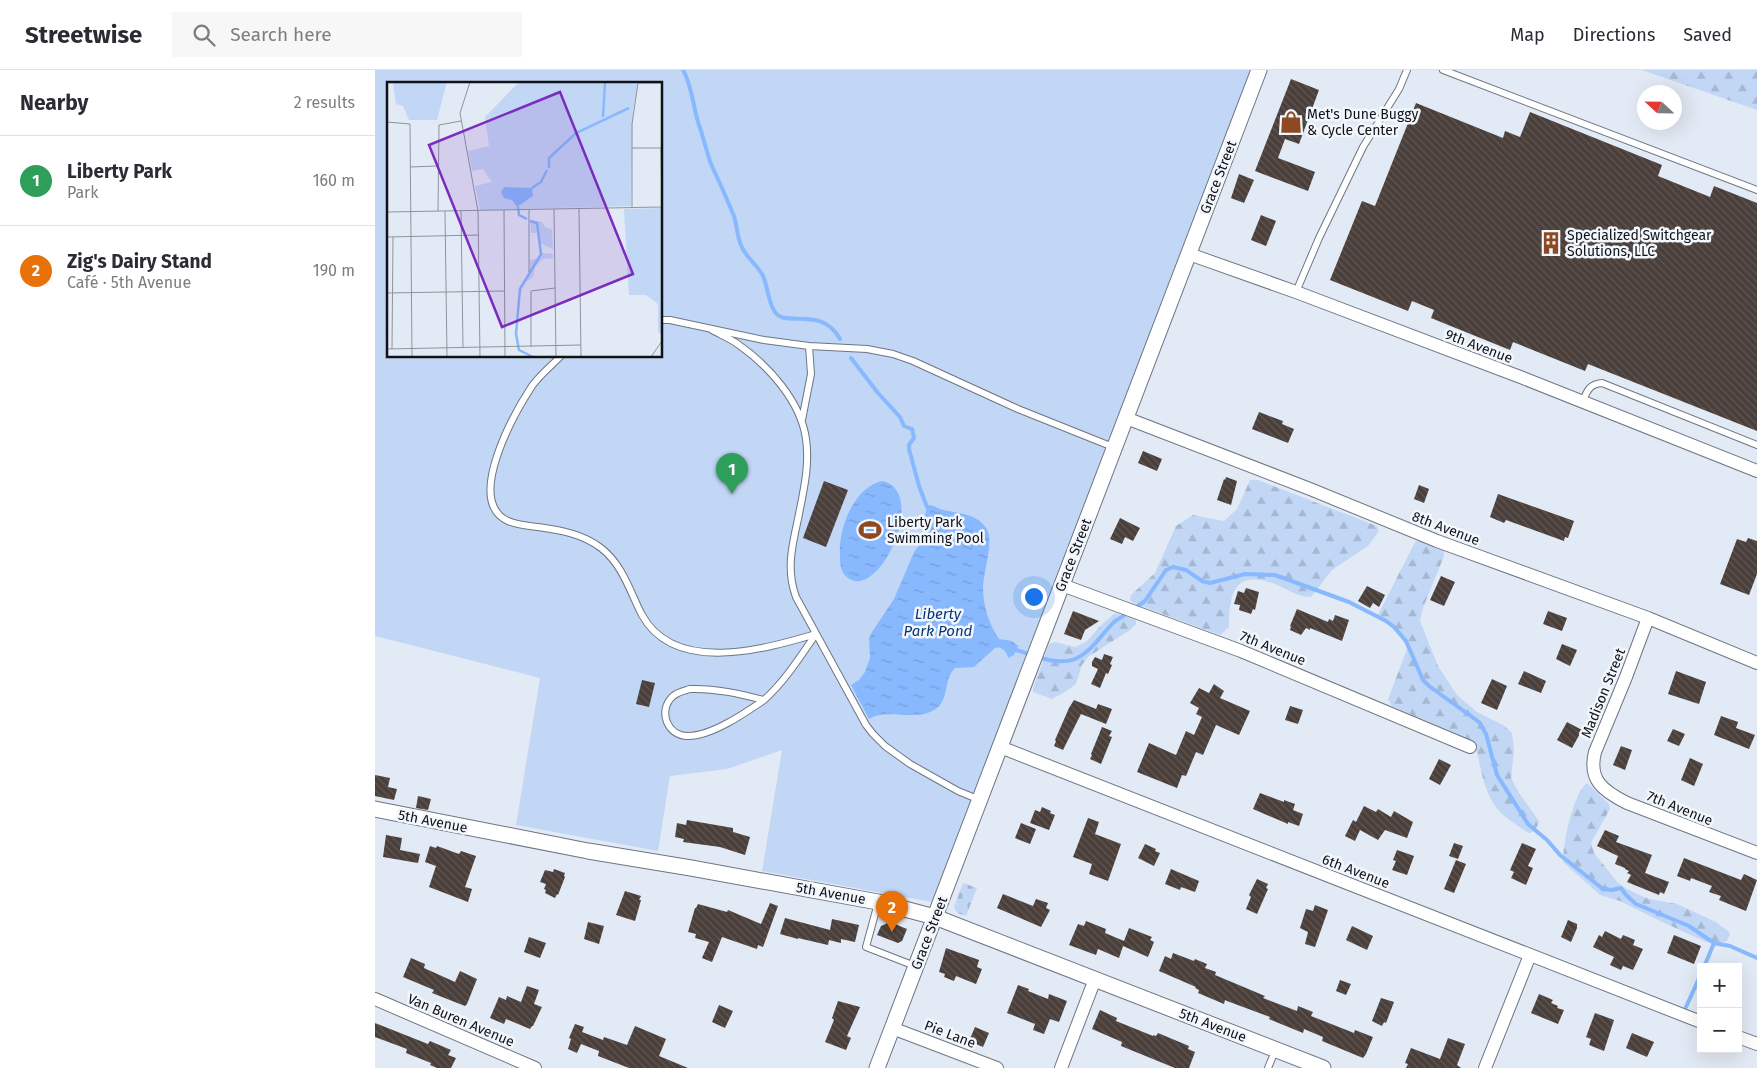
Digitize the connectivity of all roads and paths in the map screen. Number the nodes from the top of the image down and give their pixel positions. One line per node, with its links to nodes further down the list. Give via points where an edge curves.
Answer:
1 (1259, 70): 5 (street, Grace Street)
2 (1407, 70): 6 (lane, via 1363,147)
3 (1443, 70): 4 (lane)
4 (1757, 190)
5 (1189, 254): 6 (street, 9th Avenue); 12 (street, Grace Street)
6 (1296, 292): 11 (street, 9th Avenue)
7 (663, 320): 8 (lane)
8 (713, 330): 9 (lane); 13 (lane, via 739,345 770,372 794,404)
9 (809, 346): 13 (lane, via 811,374); 15 (lane, via 867,348 893,354)
10 (559, 358): 19 (lane, via 534,384 501,446 490,480 490,496 500,515 519,524 581,537 599,546 621,571 649,626 677,645 697,651 748,651 771,648)
11 (1582, 402): 14 (lane, via 1587,390 1594,383 1602,382); 16 (street, 9th Avenue)
12 (1126, 418): 15 (street, Grace Street); 18 (street, 8th Avenue, via 1437,541)
13 (802, 422): 19 (lane, via 807,440 806,480 791,553 790,576 796,597)
14 (1757, 445)
15 (1115, 448): 17 (street, Grace Street)
16 (1757, 471)
17 (1062, 584): 22 (street, Grace Street); 23 (street, 7th Avenue, via 1249,654)
18 (1648, 618): 20 (street, 8th Avenue); 24 (street, Madison Street, via 1595,752 1593,771)
19 (816, 634): 21 (lane, via 776,690); 25 (lane, via 866,725 885,746 910,764)
20 (1757, 662)
21 (764, 700): 21 (lane, via 723,725 697,734 678,734 666,721 665,713 672,697 690,689)
22 (1000, 747): 25 (street, Grace Street); 30 (street, 6th Avenue)
23 (1469, 747)
24 (1596, 781): 27 (street, 7th Avenue, via 1627,803)
25 (980, 800): 29 (street, Grace Street)
26 (375, 809): 28 (street, 5th Avenue, via 588,851)
27 (1757, 853)
28 (878, 902): 29 (street, 5th Avenue); 31 (lane, via 866,947)
29 (935, 917): 31 (street, Grace Street); 32 (street, 5th Avenue)
30 (1530, 955): 34 (street, 6th Avenue); 45 (street)
31 (916, 966): 35 (street, Grace Street)
32 (1095, 979): 38 (street, 5th Avenue); 42 (street)
33 (375, 999): 39 (street, Van Buren Avenue)
34 (1697, 1020)
35 (892, 1028): 40 (street, Grace Street); 41 (street, Pie Lane)
36 (1742, 1038): 37 (street)
37 (1757, 1044)
38 (1275, 1049): 43 (lane); 44 (street, 5th Avenue)
39 (535, 1068)
40 (877, 1068)
41 (997, 1068)
42 (1061, 1068)
43 (1268, 1068)
44 (1323, 1068)
45 (1485, 1068)

